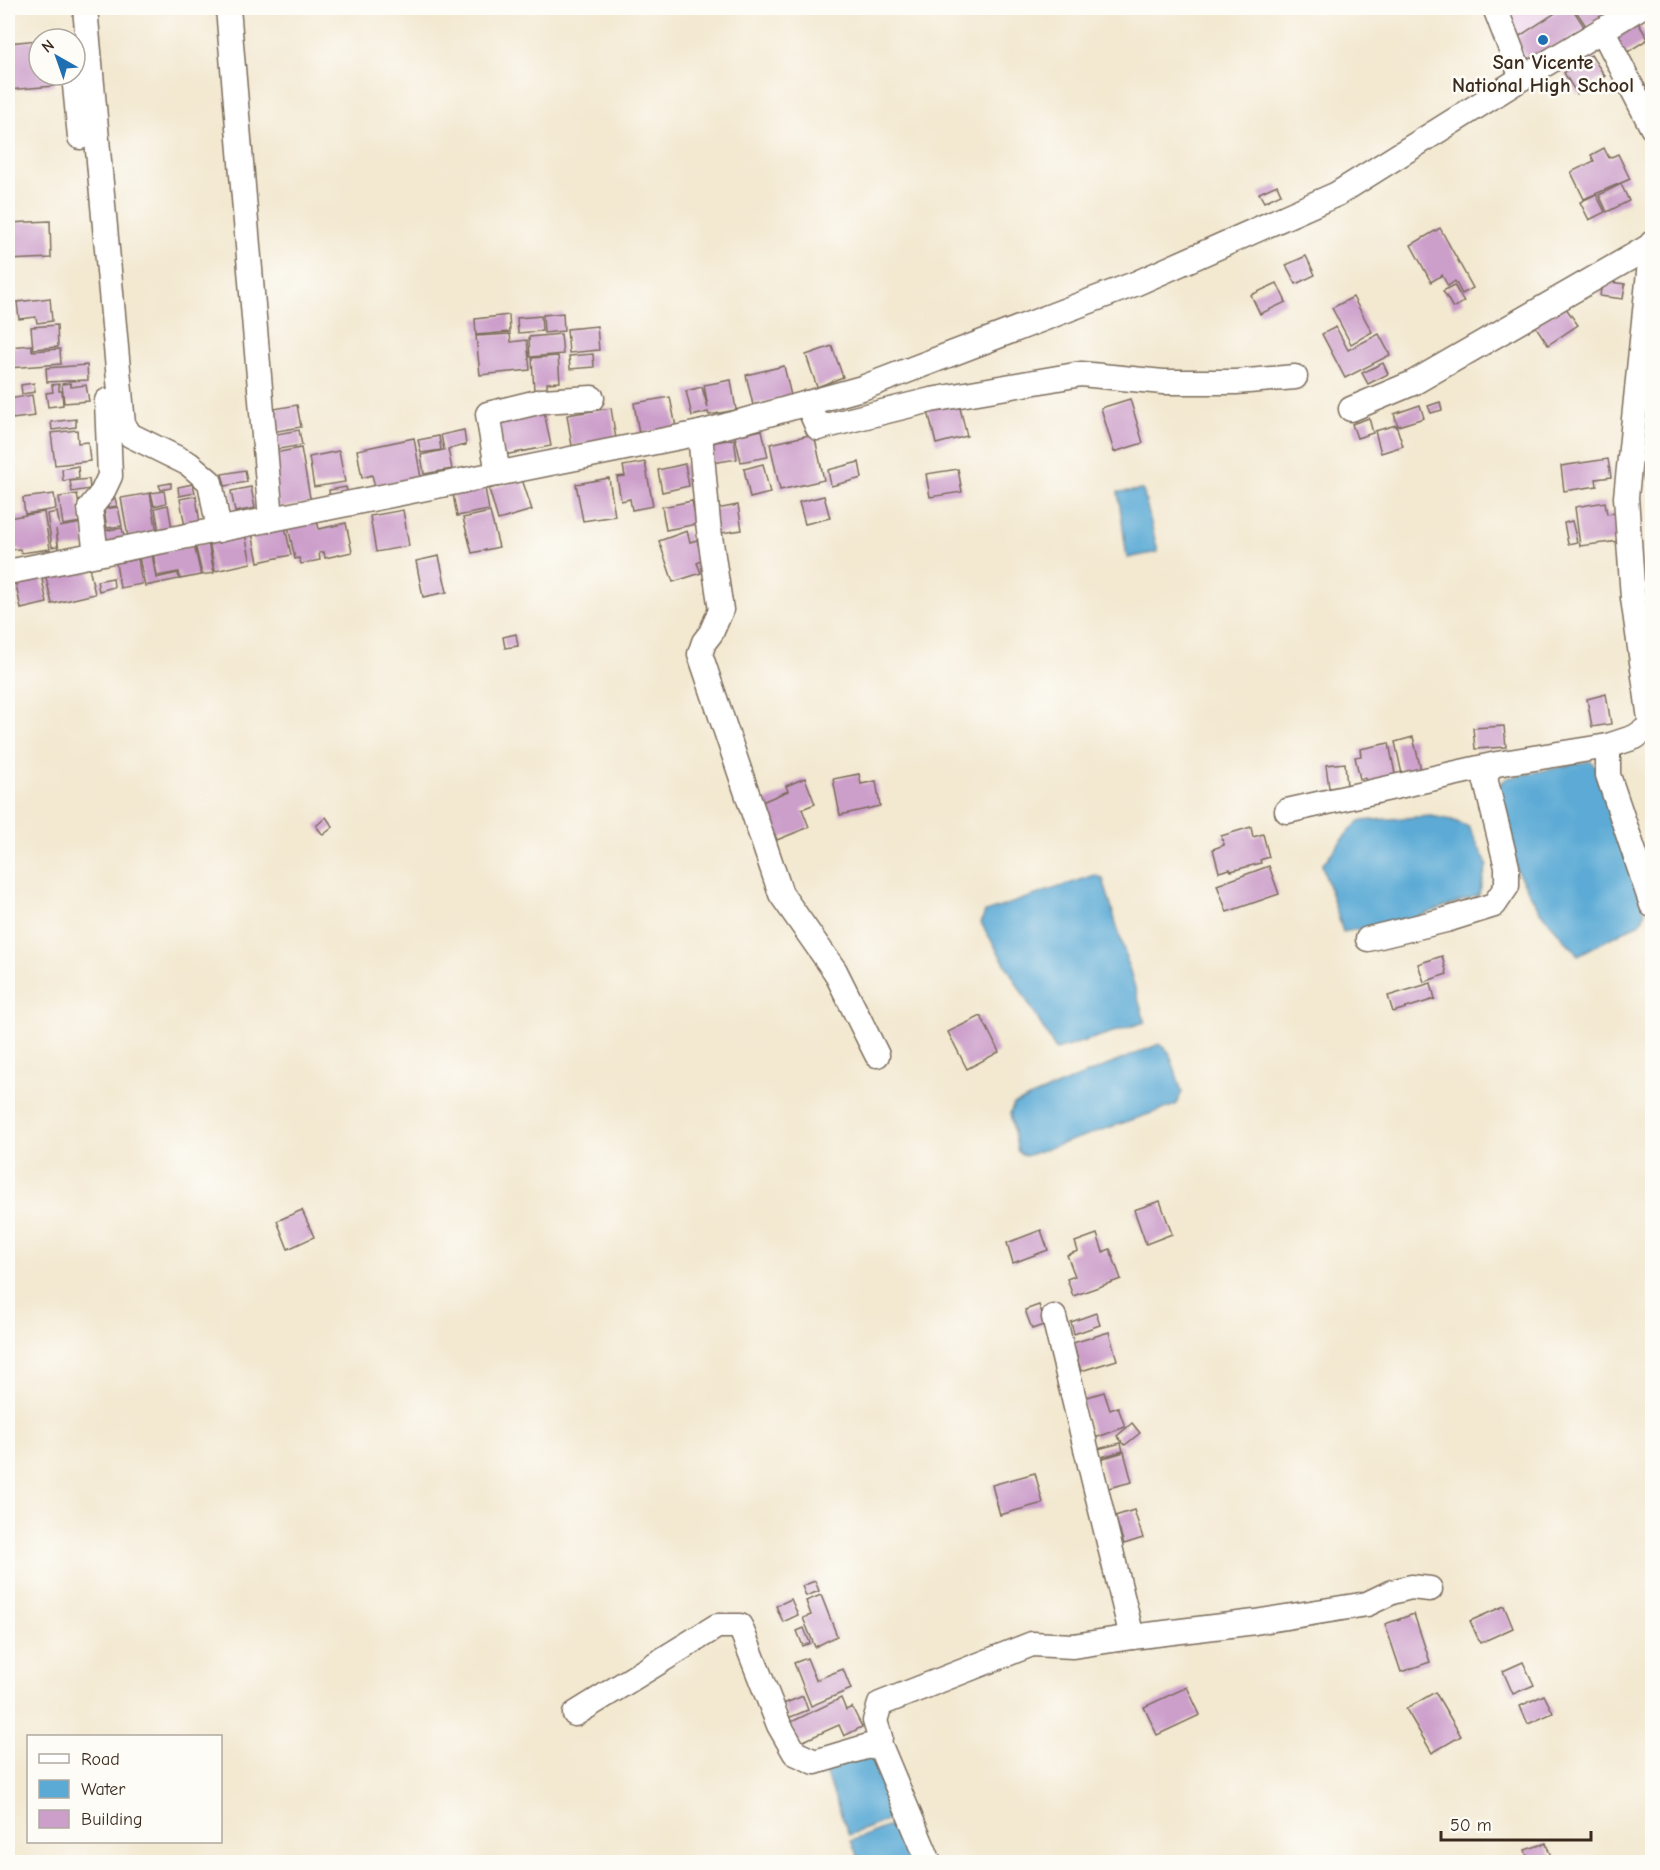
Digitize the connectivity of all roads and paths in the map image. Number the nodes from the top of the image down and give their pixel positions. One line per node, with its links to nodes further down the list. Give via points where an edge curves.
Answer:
1 (70, 8): 6 (street)
2 (85, 8): 19 (street, via 123,424 130,435 189,464 210,482)
3 (228, 8): 18 (street)
4 (1495, 8): 8 (street)
5 (1639, 8): 7 (street)
6 (71, 27)
7 (1603, 31): 8 (street); 10 (street)
8 (1522, 78): 14 (street, via 1337,194 1137,283 862,388)
9 (75, 87): 20 (street, via 108,415 110,476 90,508)
10 (1653, 127)
11 (1652, 244): 15 (street, via 1413,382); 22 (street, via 1626,497 1633,598)
12 (1295, 377): 14 (street, via 1163,382 1081,374 931,400 818,428)
13 (592, 398): 17 (street, via 542,401 488,414)
14 (807, 403): 16 (street)
15 (1351, 409)
16 (700, 433): 17 (street); 28 (street, via 721,610 700,654 781,894 835,971)
17 (498, 474): 18 (street)
18 (271, 519): 19 (street)
19 (219, 530): 20 (street)
20 (96, 554): 21 (street)
21 (8, 572)
22 (1652, 726): 23 (street)
23 (1608, 746): 24 (street); 26 (street, via 1608,775)
24 (1491, 766): 25 (street); 27 (street, via 1485,778 1508,867 1507,886 1494,905)
25 (1287, 811)
26 (1653, 905)
27 (1368, 939)
28 (877, 1055)
29 (1054, 1317): 31 (street)
30 (1430, 1589): 31 (street, via 1411,1587 1367,1604 1333,1610)
31 (1132, 1636): 33 (street, via 1073,1646 1032,1644 880,1704 875,1721)
32 (576, 1714): 33 (street, via 717,1626 740,1626 779,1725 795,1753 814,1762)
33 (879, 1743): 34 (street)
34 (929, 1863)

